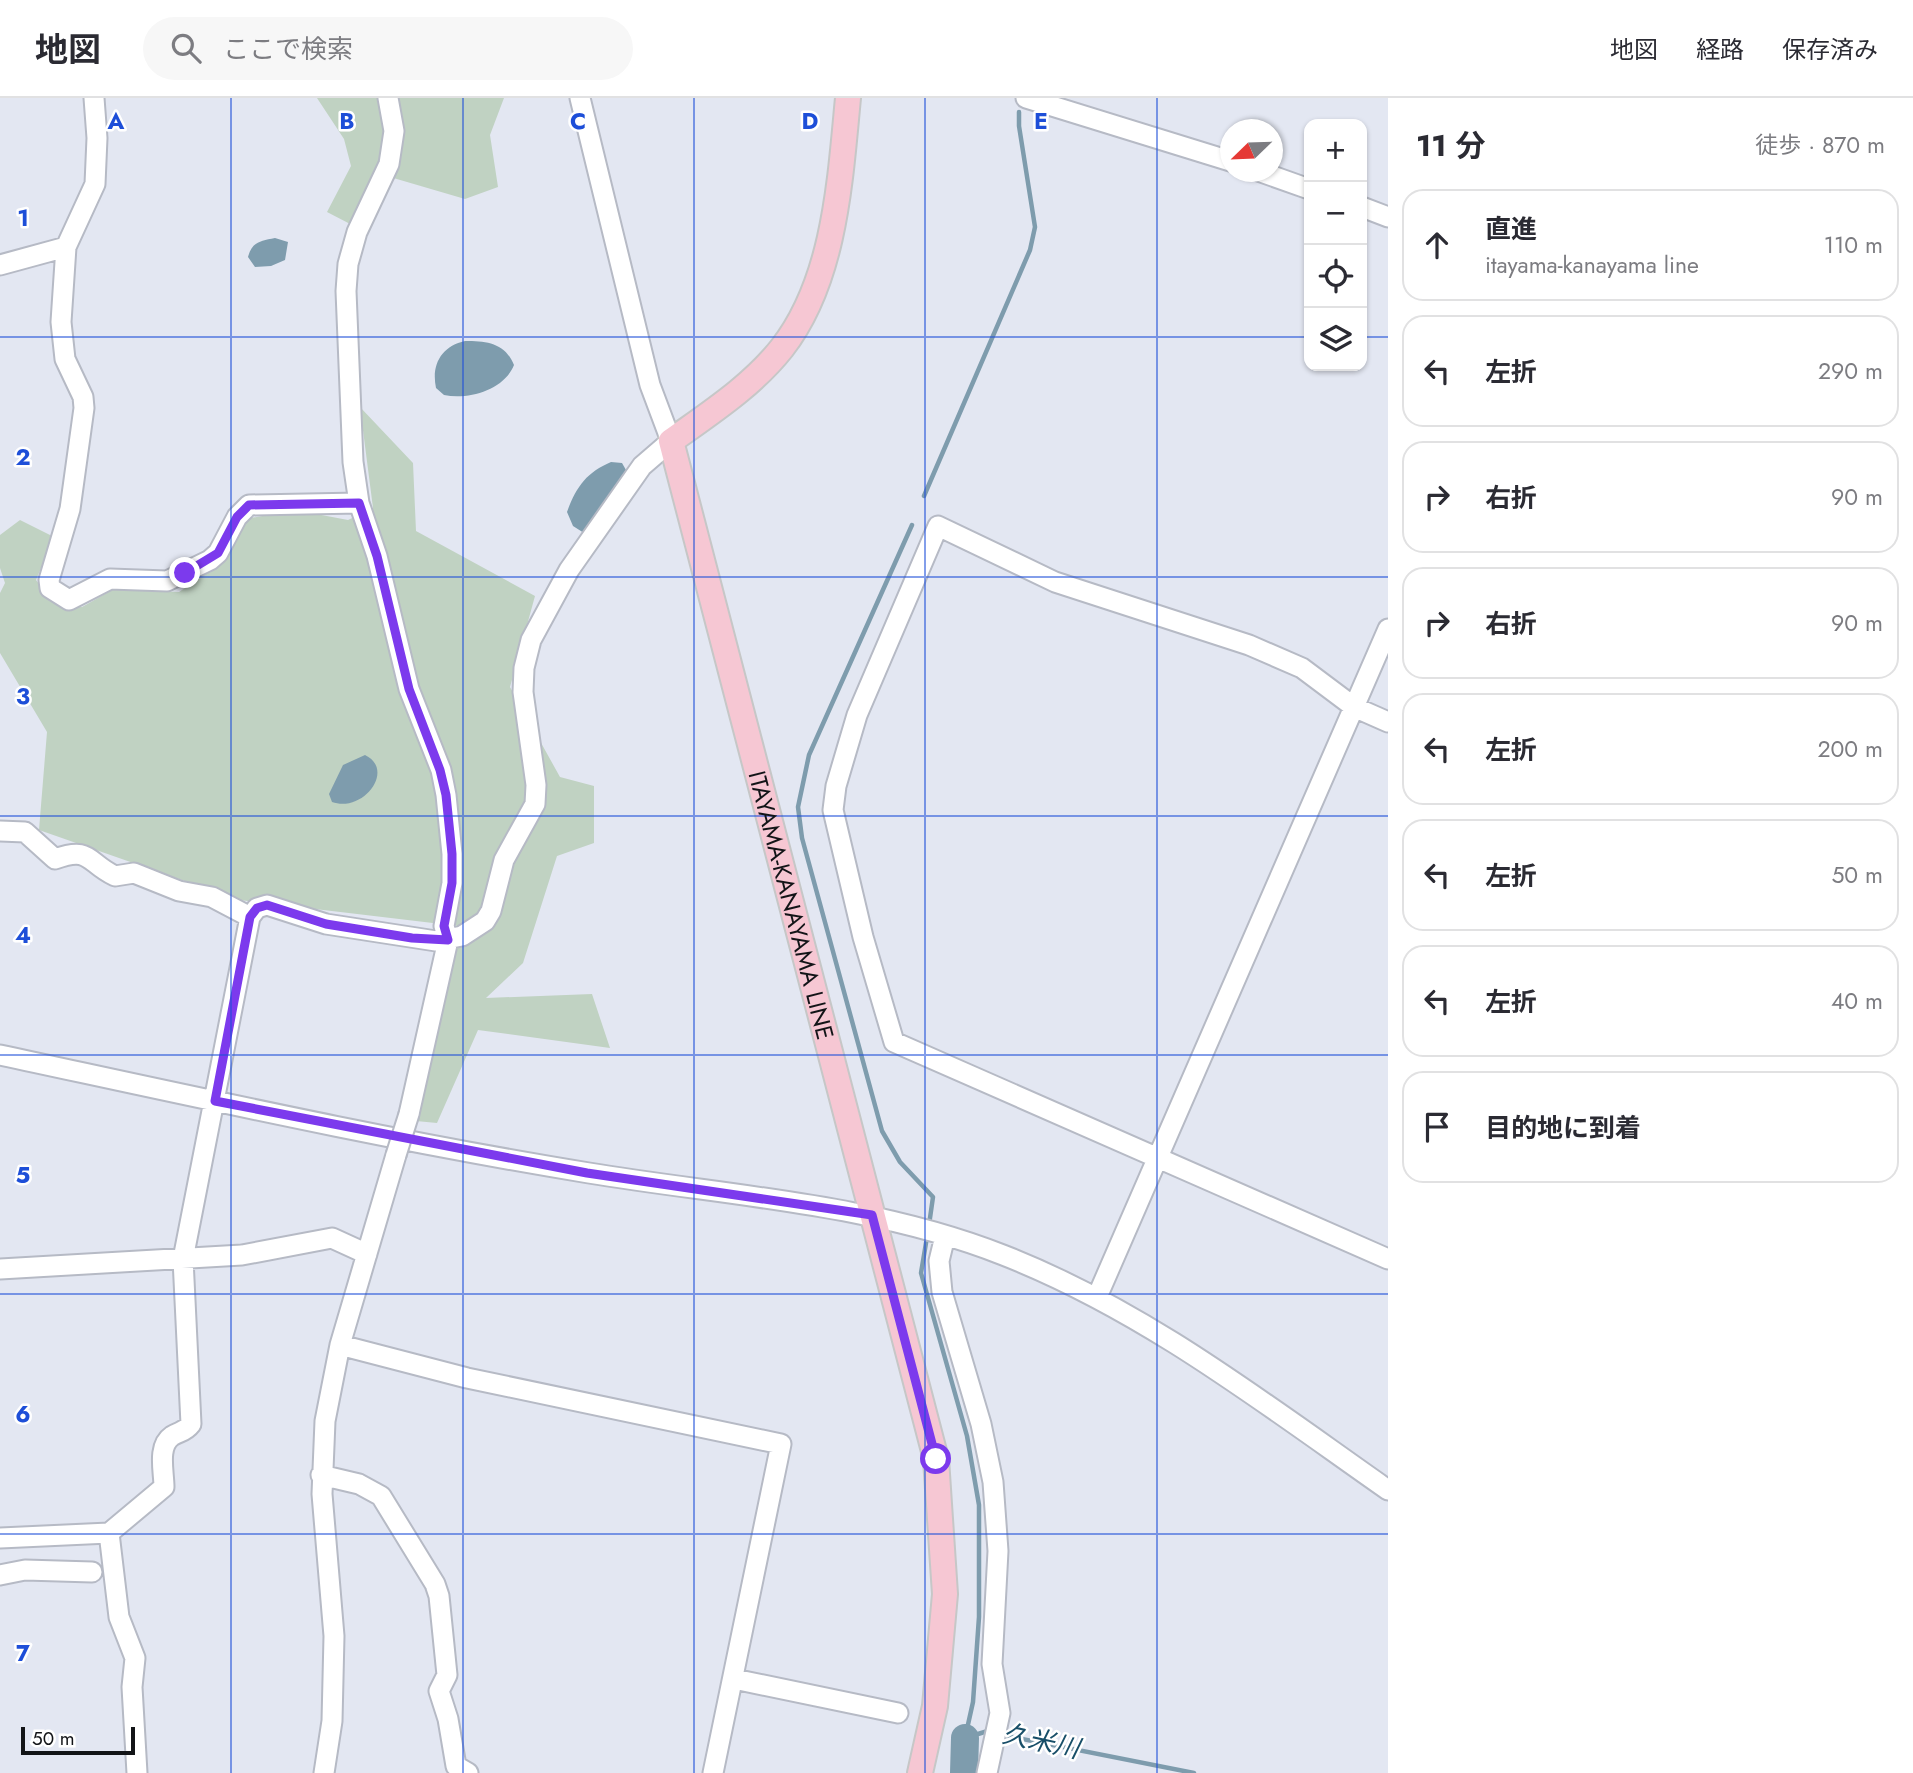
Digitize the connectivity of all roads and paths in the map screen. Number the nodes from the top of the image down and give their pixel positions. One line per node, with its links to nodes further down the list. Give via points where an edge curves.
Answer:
1 (94, 98): 11 (street, via 95,184)
2 (580, 98): 13 (street, via 650,386)
3 (848, 98): 13 (main road, via 830,234 814,295 782,348 755,376)
4 (1026, 98): 6 (street)
5 (384, 100): 14 (street, via 394,131 389,164 357,232 346,291)
6 (1220, 158)
7 (1283, 180): 8 (street)
8 (1304, 187)
9 (1367, 210): 10 (street)
10 (1388, 217)
11 (66, 247): 12 (street); 14 (street, via 61,342 84,408 70,509 49,580 59,597 78,598 110,579 154,583 185,573 218,553 237,517 249,505)
12 (0, 265)
13 (671, 441): 20 (street, via 642,466 544,610 524,668 535,804 504,860 485,921); 24 (main road, ITAYAMA-KANAYAMA LINE)
14 (359, 503): 20 (street, via 377,556 409,689 446,795 452,854 444,926)
15 (1388, 629): 16 (street)
16 (1354, 707): 17 (street); 23 (street); 23 (street, via 1302,668 1249,645 1055,582 938,526 888,636 857,715 833,810 894,1042)
17 (1388, 722)
18 (0, 831): 19 (street, via 25,832 55,859 82,853 115,876 134,873 179,891 212,897)
19 (250, 917): 20 (street, via 267,905 326,924); 22 (street)
20 (448, 940): 26 (street, bridge, via 408,1114)
21 (0, 1055): 22 (street)
22 (215, 1101): 24 (street, via 587,1173); 27 (street)
23 (1156, 1158): 28 (street); 30 (street)
24 (872, 1215): 25 (street); 44 (main road, ITAYAMA-KANAYAMA LINE, via 936,1459 945,1594 935,1706)
25 (945, 1236): 30 (street, via 1001,1254); 45 (street, via 939,1261 942,1292 993,1482 998,1550 992,1664 1000,1713)
26 (367, 1254): 27 (street, via 332,1238 266,1252); 31 (street)
27 (183, 1259): 29 (street); 34 (street, via 191,1424 165,1443 164,1487)
28 (1388, 1259)
29 (0, 1269)
30 (1097, 1297): 33 (street, via 1188,1352)
31 (340, 1345): 32 (street); 38 (street, via 467,1378 781,1444)
32 (321, 1475): 41 (street, via 334,1636 332,1721); 42 (street, via 359,1484 381,1496 435,1584 447,1675 439,1691 456,1766)
33 (1388, 1490)
34 (109, 1533): 35 (street); 40 (street, via 117,1608 135,1658)
35 (0, 1538)
36 (92, 1572): 37 (street, via 25,1570)
37 (0, 1575)
38 (734, 1679): 39 (street); 43 (street)
39 (898, 1713)
40 (137, 1773)
41 (324, 1773)
42 (468, 1773)
43 (713, 1773)
44 (920, 1773)
45 (986, 1773)

